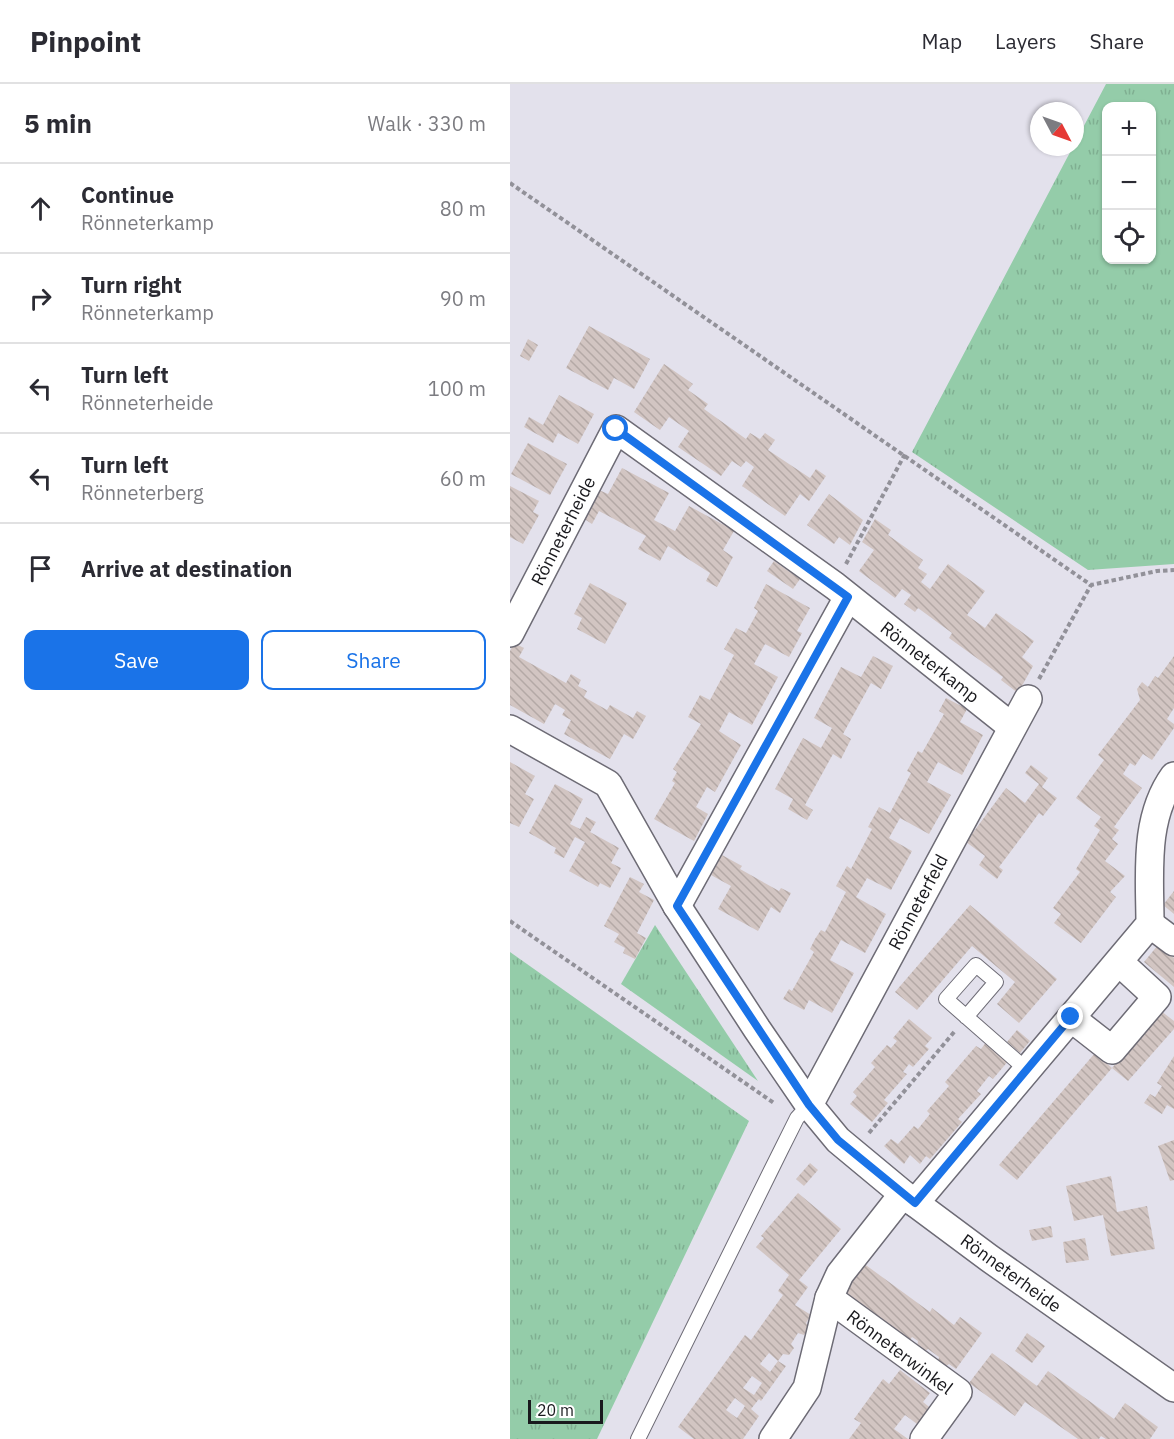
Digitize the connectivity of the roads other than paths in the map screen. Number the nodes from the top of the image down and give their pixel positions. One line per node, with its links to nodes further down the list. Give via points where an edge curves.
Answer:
1 (616, 429): 2 (street, Rönneterkamp); 3 (street, Rönneterheide)
2 (841, 591): 5 (street, Rönneterkamp); 8 (street)
3 (510, 633)
4 (1028, 699): 5 (street, Rönneterfeld)
5 (1012, 727): 15 (street, Rönneterfeld)
6 (510, 729): 8 (street, Rönneterheide, via 608,784)
7 (1174, 777): 9 (street, via 1166,787 1149,839)
8 (677, 906): 15 (street, Rönneterheide)
9 (1150, 924): 10 (street); 11 (street, Rönneterwinkel)
10 (1174, 942)
11 (1119, 962): 13 (street, Rönneterwinkel); 13 (street, via 1157,997 1112,1050)
12 (966, 1017): 14 (lane)
13 (1071, 1017): 14 (street, Rönneterwinkel)
14 (1027, 1070): 16 (street, Rönneterwinkel)
15 (803, 1112): 16 (street, Rönneterheide); 19 (lane)
16 (909, 1198): 17 (street, Rönneterwinkel, via 840,1274); 18 (street, Rönneterheide)
17 (829, 1298): 20 (street, Rönneterwinkel, via 807,1388); 21 (street, Rönneterwinkel, via 958,1392)
18 (1174, 1388)
19 (638, 1439)
20 (773, 1439)
21 (924, 1439)

